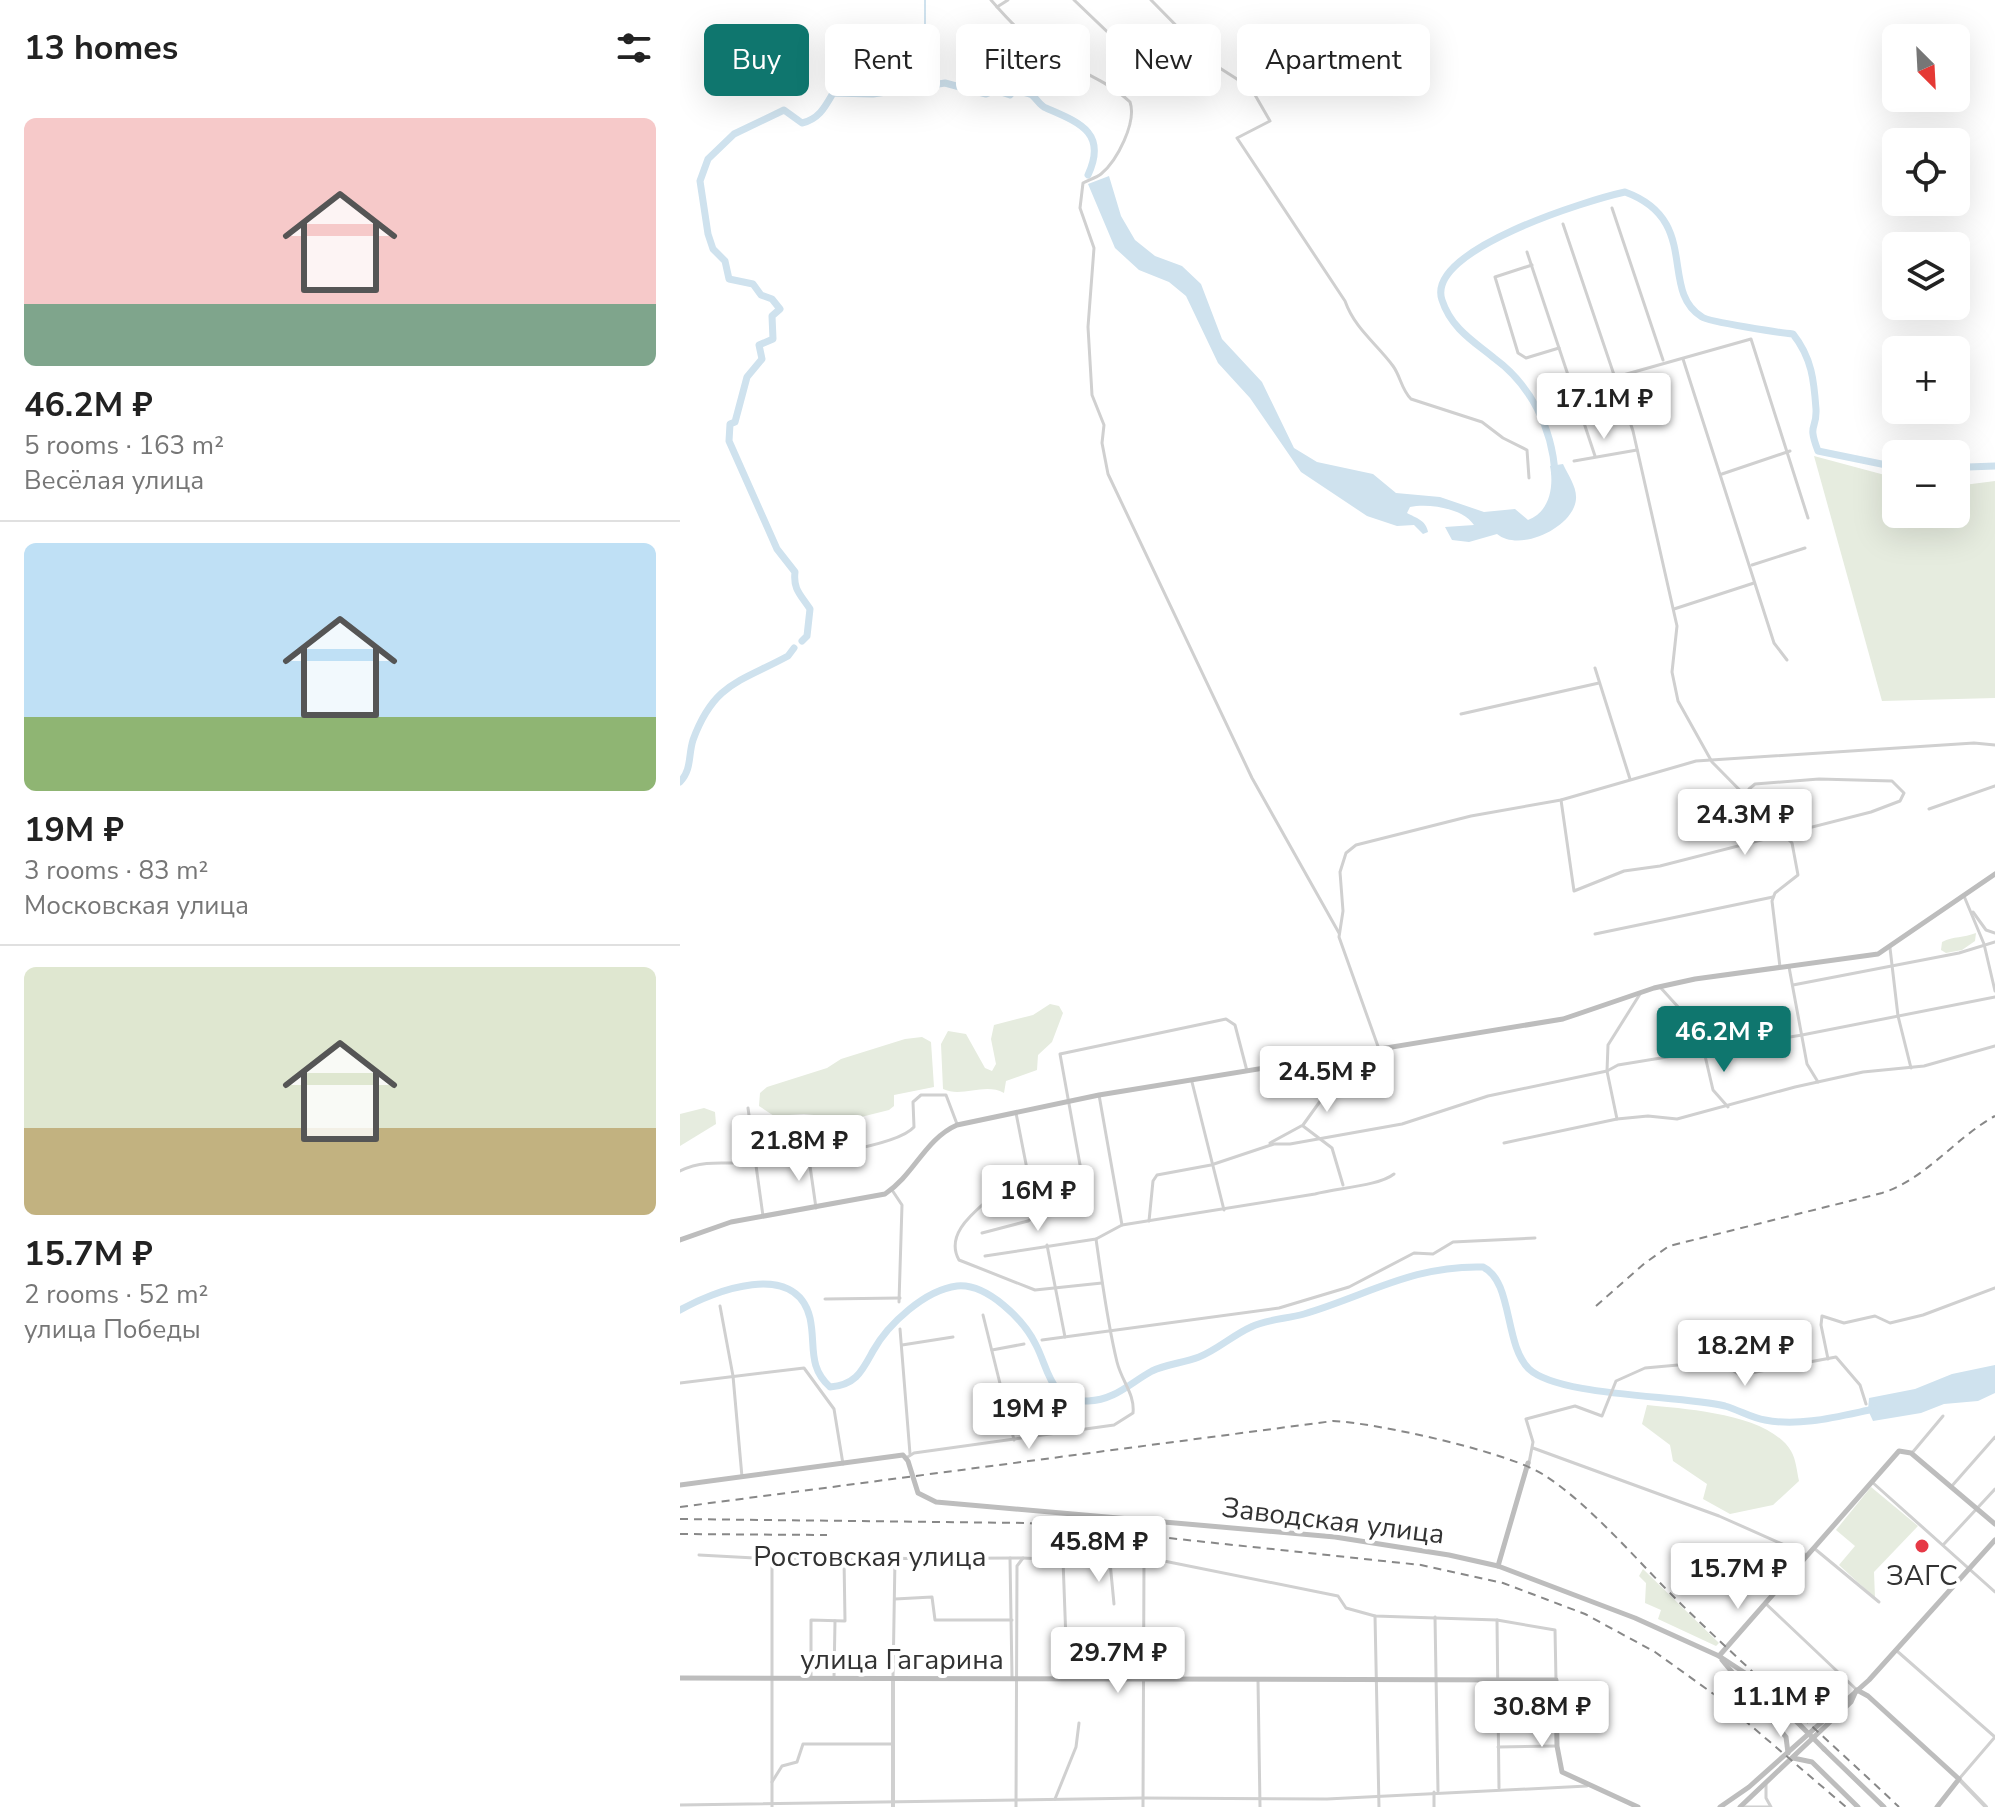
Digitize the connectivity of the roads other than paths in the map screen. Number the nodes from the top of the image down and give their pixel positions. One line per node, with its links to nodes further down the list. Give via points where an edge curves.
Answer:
1 (991, 0): 5 (street)
2 (1008, 0): 5 (street)
3 (1074, 0): 7 (street)
4 (1151, 0): 6 (street)
5 (997, 7): 9 (street, via 1028,39)
6 (1175, 24)
7 (1106, 31)
8 (1221, 68): 24 (street, via 1248,84 1270,121 1237,138 1345,301 1358,329 1395,369 1404,392 1411,399 1482,422 1527,450)
9 (1106, 85)
10 (1122, 96): 46 (street, via 1132,108 1123,142 1101,174 1083,183 1081,197 1094,248 1089,342 1092,395 1104,425 1104,459 1125,514 1247,768)
11 (1612, 208): 17 (street)
12 (1563, 224): 18 (street)
13 (1527, 252): 14 (street)
14 (1532, 265): 15 (street); 15 (street, via 1495,277 1518,353 1526,358)
15 (1560, 348): 21 (street)
16 (1682, 358): 17 (street); 20 (street, via 1751,339); 23 (street)
17 (1664, 362): 18 (street)
18 (1616, 377): 19 (street)
19 (1637, 450): 21 (street); 29 (street)
20 (1790, 451): 23 (street); 25 (street)
21 (1595, 456): 22 (street)
22 (1574, 461)
23 (1722, 474): 27 (street)
24 (1529, 478)
25 (1808, 518)
26 (1805, 548): 27 (street)
27 (1752, 565): 28 (street)
28 (1756, 583): 29 (street); 30 (street, via 1774,643)
29 (1674, 609): 35 (street, via 1675,692)
30 (1787, 660)
31 (1595, 668): 32 (street)
32 (1599, 683): 33 (street); 36 (street)
33 (1461, 714)
34 (1995, 745): 35 (street)
35 (1712, 762): 36 (street, via 1696,761); 39 (street)
36 (1630, 779): 38 (street)
37 (1995, 786): 40 (street)
38 (1561, 800): 41 (street, via 1574,891 1633,869); 46 (street, via 1471,816 1350,849 1339,878)
39 (1746, 801): 41 (street); 41 (street, via 1752,786 1765,783 1854,779 1892,781 1902,787 1903,798 1871,812)
40 (1929, 809)
41 (1782, 833): 44 (street, via 1794,847 1799,872)
42 (1995, 874): 43 (main road)
43 (1964, 895): 45 (street); 51 (main road)
44 (1773, 897): 48 (street); 52 (street)
45 (1971, 911): 47 (street); 50 (street)
46 (1339, 933): 64 (street)
47 (1995, 933)
48 (1595, 934)
49 (1995, 942): 50 (street)
50 (1984, 944): 54 (street); 57 (street)
51 (1890, 948): 53 (main road); 54 (street)
52 (1780, 967): 53 (main road); 56 (main road)
53 (1789, 967): 55 (street)
54 (1893, 967): 55 (street); 60 (street)
55 (1793, 985): 61 (street)
56 (1660, 987): 58 (main road); 63 (street, via 1699,1030)
57 (1995, 991)
58 (1641, 992): 64 (main road, via 1563,1019); 68 (street, via 1610,1039)
59 (1995, 997): 60 (street)
60 (1898, 1016): 61 (street); 66 (street)
61 (1802, 1035): 63 (street); 70 (street, via 1807,1064)
62 (1995, 1046): 66 (street)
63 (1701, 1051): 68 (street); 73 (street, via 1713,1090)
64 (1380, 1052): 65 (main road)
65 (1365, 1054): 67 (main road); 79 (street, via 1334,1082)
66 (1911, 1068): 70 (street)
67 (1247, 1071): 69 (main road); 72 (street, via 1235,1025 1226,1019 1060,1054)
68 (1607, 1071): 77 (street); 80 (street, via 1507,1091 1402,1124)
69 (1192, 1079): 71 (main road); 85 (street)
70 (1818, 1082): 73 (street)
71 (1099, 1095): 72 (main road); 98 (street)
72 (1067, 1102): 75 (main road); 90 (street)
73 (1728, 1107): 77 (street, via 1677,1119)
74 (748, 1108): 84 (street)
75 (1016, 1113): 78 (main road); 96 (street)
76 (803, 1117): 83 (street)
77 (1617, 1119): 81 (street)
78 (957, 1125): 83 (street, via 944,1094 921,1095 913,1102 914,1127 903,1137); 89 (main road, via 940,1134)
79 (1303, 1125): 80 (street); 82 (street)
80 (1320, 1138): 82 (street); 88 (street, via 1332,1148)
81 (1504, 1143)
82 (1267, 1145): 85 (street)
83 (809, 1155): 84 (street); 92 (street)
84 (755, 1163): 86 (street, via 702,1162); 95 (street)
85 (1211, 1165): 94 (street); 97 (street, via 1154,1178)
86 (680, 1171)
87 (1394, 1174): 88 (street)
88 (1343, 1185): 94 (street)
89 (892, 1190): 92 (main road); 108 (street, via 902,1205 900,1300)
90 (1085, 1192): 93 (street); 96 (street, via 1071,1202 1050,1204)
91 (989, 1199): 106 (street, via 957,1233 959,1260 1028,1288)
92 (816, 1208): 95 (main road)
93 (1088, 1209)
94 (1224, 1210): 97 (street)
95 (763, 1216): 102 (main road, via 710,1227)
96 (1036, 1216): 99 (street)
97 (1149, 1221): 98 (street)
98 (1122, 1225): 101 (street)
99 (982, 1233)
100 (1535, 1238): 112 (street, via 1453,1242 1433,1254 1414,1253 1349,1287 1279,1308)
101 (1096, 1239): 103 (street); 105 (street)
102 (680, 1240)
103 (1047, 1245): 104 (street); 106 (street)
104 (985, 1256)
105 (1102, 1283): 106 (street); 112 (street)
106 (1056, 1287): 114 (street)
107 (1995, 1288): 119 (street, via 1890,1323 1875,1316 1844,1323 1822,1316)
108 (825, 1299)
109 (720, 1306): 120 (street)
110 (983, 1315): 118 (street)
111 (900, 1329): 117 (street)
112 (1109, 1331): 114 (street); 125 (street, via 1135,1400 1133,1413 1114,1425)
113 (953, 1337): 117 (street)
114 (1065, 1337): 115 (street)
115 (1042, 1340)
116 (1024, 1344): 118 (street)
117 (901, 1346): 128 (street)
118 (992, 1350): 125 (street)
119 (1828, 1360): 122 (street, via 1839,1358 1860,1385); 126 (street, via 1736,1376 1721,1363 1650,1367 1624,1375 1612,1387 1602,1416 1575,1406 1526,1419)
120 (733, 1376): 121 (street); 130 (street, via 804,1368 834,1409); 131 (street)
121 (680, 1383)
122 (1866, 1404)
123 (1943, 1416): 127 (street)
124 (1995, 1437): 134 (street)
125 (1014, 1440): 128 (street)
126 (1533, 1448): 129 (street); 142 (street, via 1719,1516)
127 (1911, 1453): 132 (main road, via 1899,1451); 134 (main road)
128 (908, 1456): 130 (main road); 151 (main road, Заводская улица, via 915,1489 931,1501 1335,1537)
129 (1528, 1463): 151 (main road)
130 (843, 1464): 131 (main road)
131 (742, 1478): 133 (main road)
132 (1872, 1482): 139 (street); 140 (main road)
133 (680, 1485)
134 (1951, 1487): 136 (main road)
135 (1995, 1489): 136 (street)
136 (1977, 1509): 137 (main road); 139 (street)
137 (1995, 1524)
138 (1995, 1540): 152 (main road)
139 (1944, 1544): 152 (street)
140 (1814, 1548): 142 (main road); 155 (street)
141 (699, 1555): 148 (street, Ростовская улица)
142 (1807, 1555): 156 (main road)
143 (1144, 1557): 150 (street, Ростовская улица); 158 (street, Ростовская улица, via 1338,1596 1346,1608); 172 (street)
144 (844, 1558): 145 (street, Ростовская улица); 148 (street, Ростовская улица); 162 (street, via 845,1621)
145 (895, 1558): 146 (street, Ростовская улица); 154 (street)
146 (1010, 1558): 147 (street, Ростовская улица); 160 (street)
147 (1023, 1558): 149 (street, Ростовская улица); 171 (street, via 1017,1566)
148 (772, 1559): 167 (street)
149 (1063, 1560): 150 (street, Ростовская улица); 163 (street)
150 (1110, 1562): 157 (street)
151 (1498, 1566): 165 (main road, Заводская улица)
152 (1970, 1568): 153 (street); 164 (main road)
153 (1995, 1592)
154 (895, 1599): 160 (street, via 932,1597 935,1620); 170 (street)
155 (1879, 1602)
156 (1765, 1603): 165 (main road); 178 (street)
157 (1114, 1604)
158 (1375, 1616): 159 (street, Ростовская улица); 176 (street)
159 (1435, 1617): 161 (street, Ростовская улица); 174 (street)
160 (1012, 1620): 171 (street)
161 (1497, 1620): 175 (street, Ростовская улица, via 1555,1630); 177 (street)
162 (835, 1621): 168 (street, via 811,1620); 169 (street)
163 (1066, 1641)
164 (1897, 1651): 178 (main road); 180 (street)
165 (1719, 1656): 184 (main road, via 1786,1737); 209 (main road, bridge, via 1745,1673)
166 (680, 1678): 167 (main road, улица Гагарина)
167 (771, 1680): 168 (main road, улица Гагарина); 187 (street)
168 (811, 1680): 169 (main road, улица Гагарина)
169 (834, 1680): 170 (main road, улица Гагарина)
170 (893, 1680): 171 (main road, улица Гагарина); 181 (street)
171 (1015, 1680): 172 (main road, улица Гагарина); 194 (street)
172 (1146, 1680): 173 (main road, улица Гагарина); 192 (street)
173 (1258, 1680): 176 (main road, улица Гагарина); 193 (street)
174 (1438, 1680): 176 (main road, улица Гагарина); 177 (main road, улица Гагарина); 190 (street)
175 (1556, 1680): 177 (main road, улица Гагарина); 182 (main road)
176 (1377, 1681): 191 (street)
177 (1499, 1681): 183 (street)
178 (1857, 1690): 184 (main road); 185 (main road)
179 (1079, 1723): 195 (street, via 1076,1747)
180 (1995, 1737): 185 (street)
181 (893, 1744): 187 (street, via 803,1744 797,1762 782,1766); 196 (street)
182 (1557, 1746): 183 (street); 188 (main road, via 1562,1772)
183 (1498, 1747): 189 (street)
184 (1790, 1756): 186 (main road); 205 (main road); 208 (main road, via 1812,1762)
185 (1959, 1779): 210 (main road); 211 (street)
186 (1766, 1781): 206 (main road); 207 (street)
187 (772, 1782): 198 (street)
188 (1587, 1786): 189 (street); 204 (main road)
189 (1499, 1788): 190 (street)
190 (1436, 1792): 191 (street); 203 (street)
191 (1379, 1795): 193 (street); 202 (street)
192 (1143, 1798): 193 (street); 195 (street); 200 (street)
193 (1260, 1798): 201 (street)
194 (1015, 1799): 195 (street); 196 (street); 199 (street)
195 (1055, 1799)
196 (893, 1804): 198 (street)
197 (680, 1805): 198 (street)
198 (772, 1806)
199 (1016, 1807)
200 (1143, 1807)
201 (1260, 1807)
202 (1379, 1807)
203 (1434, 1807)
204 (1638, 1807)
205 (1720, 1807)
206 (1743, 1807): 207 (street)
207 (1770, 1807)
208 (1858, 1807)
209 (1884, 1807)
210 (1937, 1807)
211 (1986, 1807)

